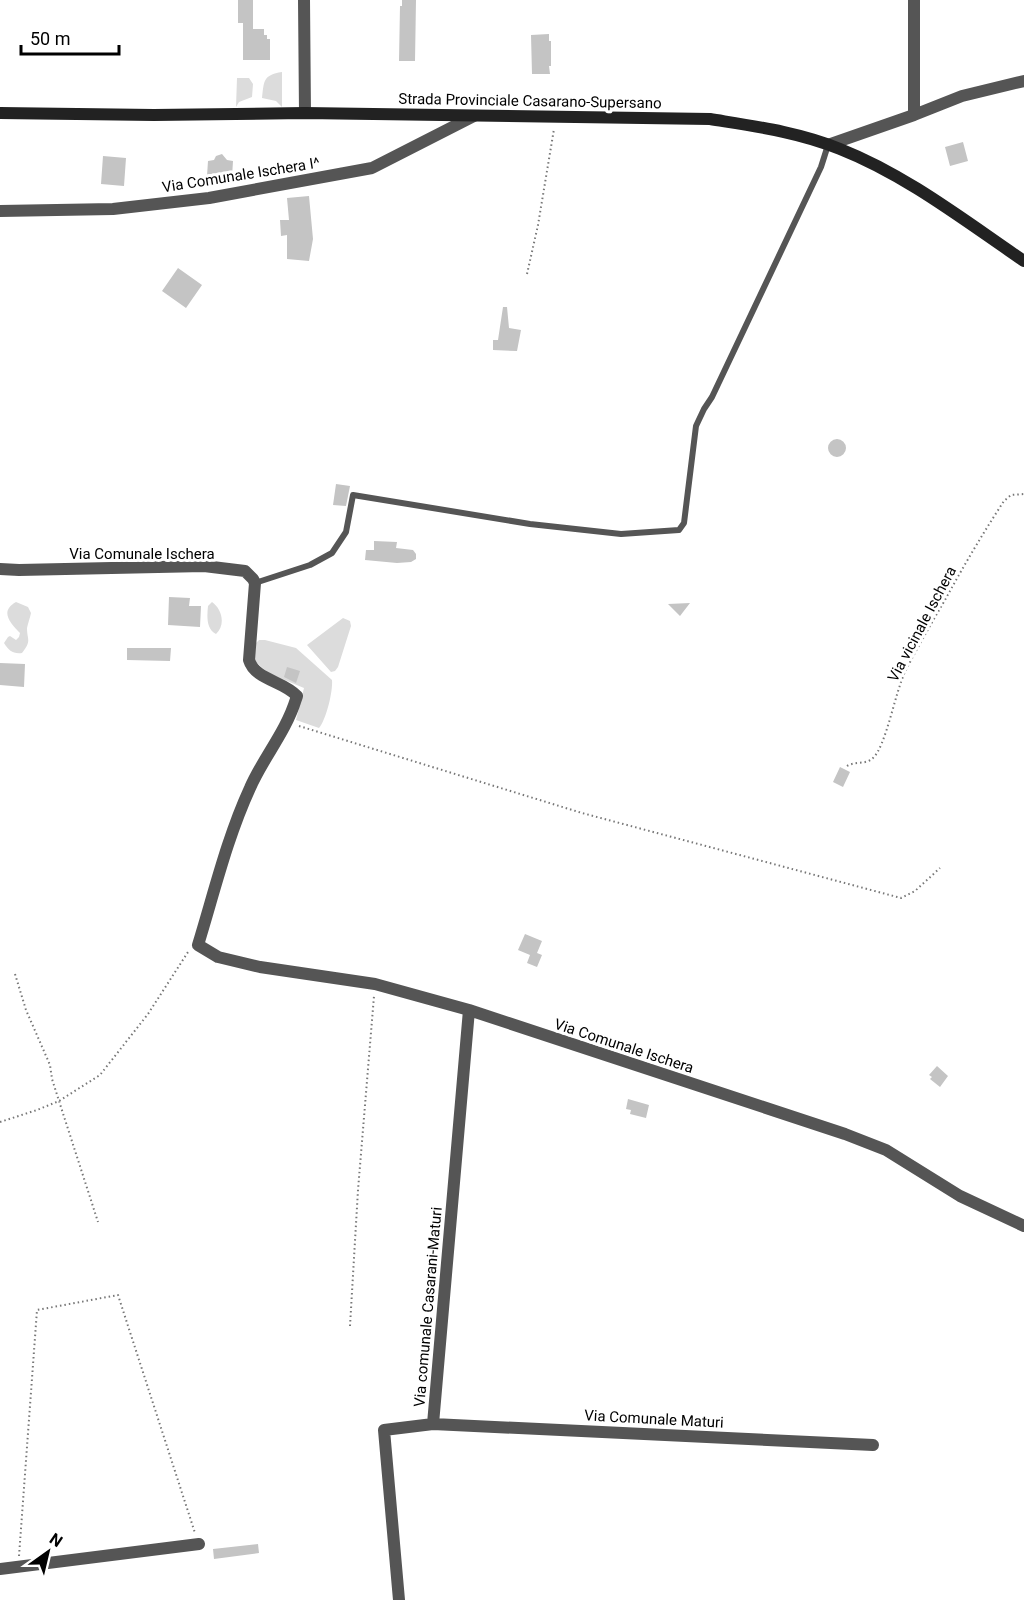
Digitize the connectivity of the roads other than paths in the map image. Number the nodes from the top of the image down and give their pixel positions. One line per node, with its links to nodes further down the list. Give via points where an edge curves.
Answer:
1 (304, 0): 5 (street)
2 (914, 0): 6 (street)
3 (1024, 81): 6 (street, via 962,96)
4 (0, 113): 5 (main road, Strada Provinciale Casarano-Supersano)
5 (305, 113): 7 (main road, Strada Provinciale Casarano-Supersano)
6 (914, 115): 8 (street)
7 (474, 116): 8 (main road, Strada Provinciale Casarano-Supersano, via 710,119 773,129); 9 (street, Via Comunale Ischera I^, via 372,168 209,198 114,209)
8 (828, 145): 10 (main road, Strada Provinciale Casarano-Supersano, via 894,173); 12 (lane, via 821,167 696,426 684,524 679,530 621,534 530,524 353,495 346,532 332,553 310,565)
9 (0, 211)
10 (1024, 261)
11 (0, 568): 12 (street, Via Comunale Ischera, via 204,566 245,571)
12 (255, 583): 13 (street, Via Comunale Ischera, via 250,666 297,696 288,722 236,819 198,945 218,957 375,984)
13 (469, 1010): 14 (street, Via Comunale Ischera, via 886,1150 960,1196); 15 (street, Via comunale Casarani-Maturi)
14 (1024, 1226)
15 (433, 1424): 16 (street, Via Comunale Maturi); 19 (street, Via comunale Casarani-Maturi, via 384,1430)
16 (873, 1444)
17 (199, 1544): 18 (street)
18 (0, 1569)
19 (399, 1600)

